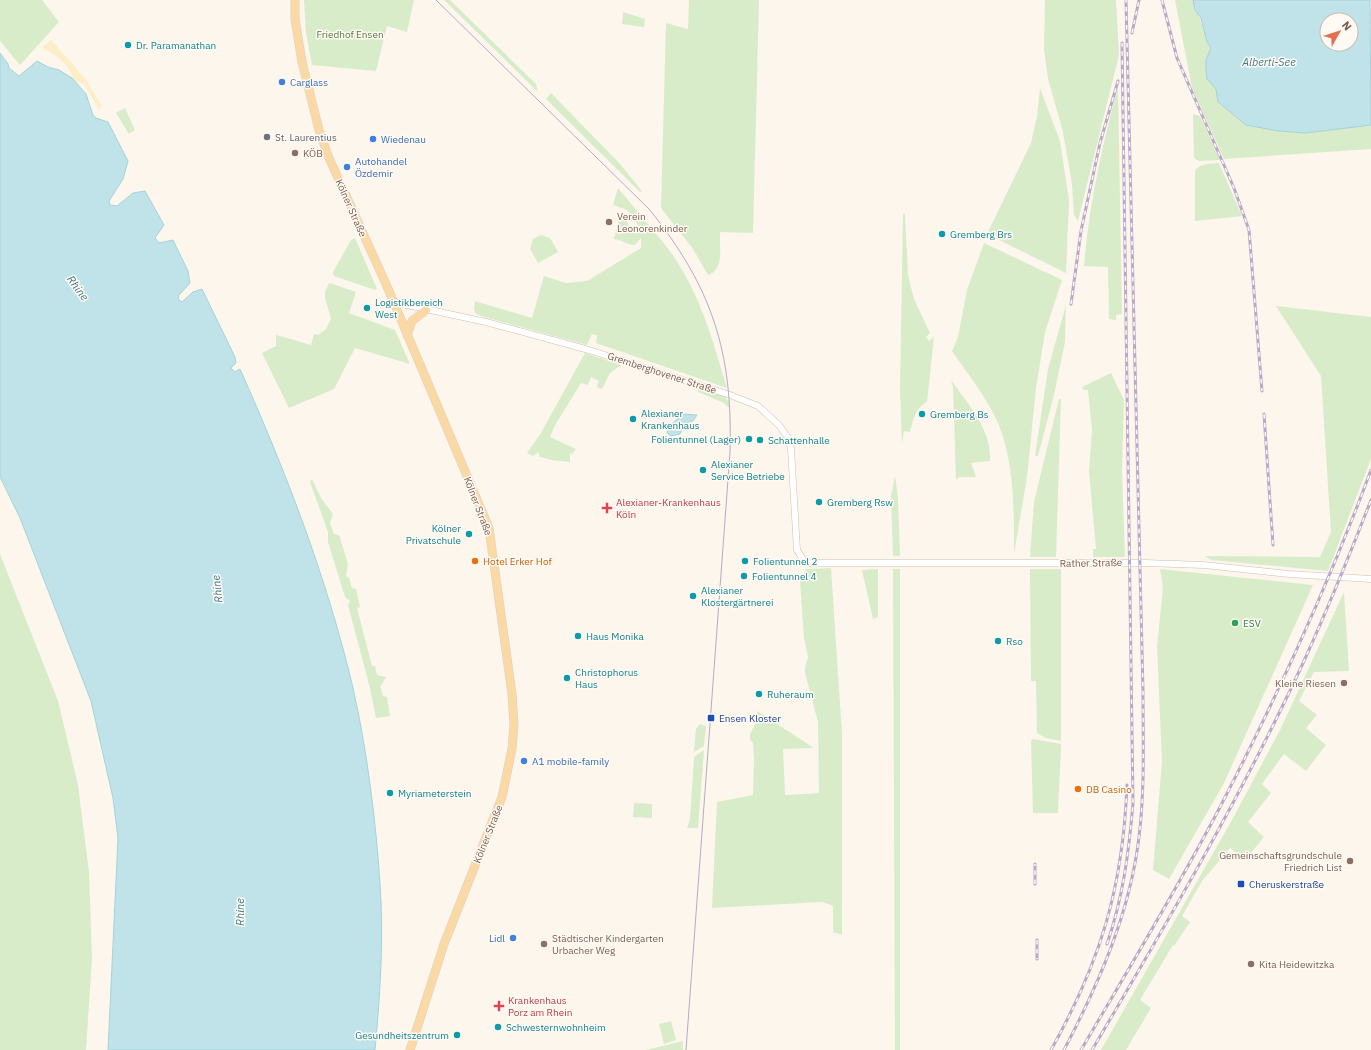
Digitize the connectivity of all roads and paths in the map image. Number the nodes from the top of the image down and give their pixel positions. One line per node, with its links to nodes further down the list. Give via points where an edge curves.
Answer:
1 (295, 0): 2 (main road, Kölner Straße, via 295,19 302,62 329,158)
2 (393, 302): 3 (street, Gremberghovener Straße); 4 (main road, Kölner Straße)
3 (426, 310): 4 (main road, via 412,321); 5 (street, Gremberghovener Straße, via 480,320 589,350 758,406 771,416 788,438 793,465 797,550 804,561)
4 (407, 335): 7 (main road, Kölner Straße, via 489,528 514,724 508,773 502,797 444,944)
5 (810, 563): 6 (street, Rather Straße, via 1145,563 1204,565)
6 (1371, 579)
7 (410, 1050)

